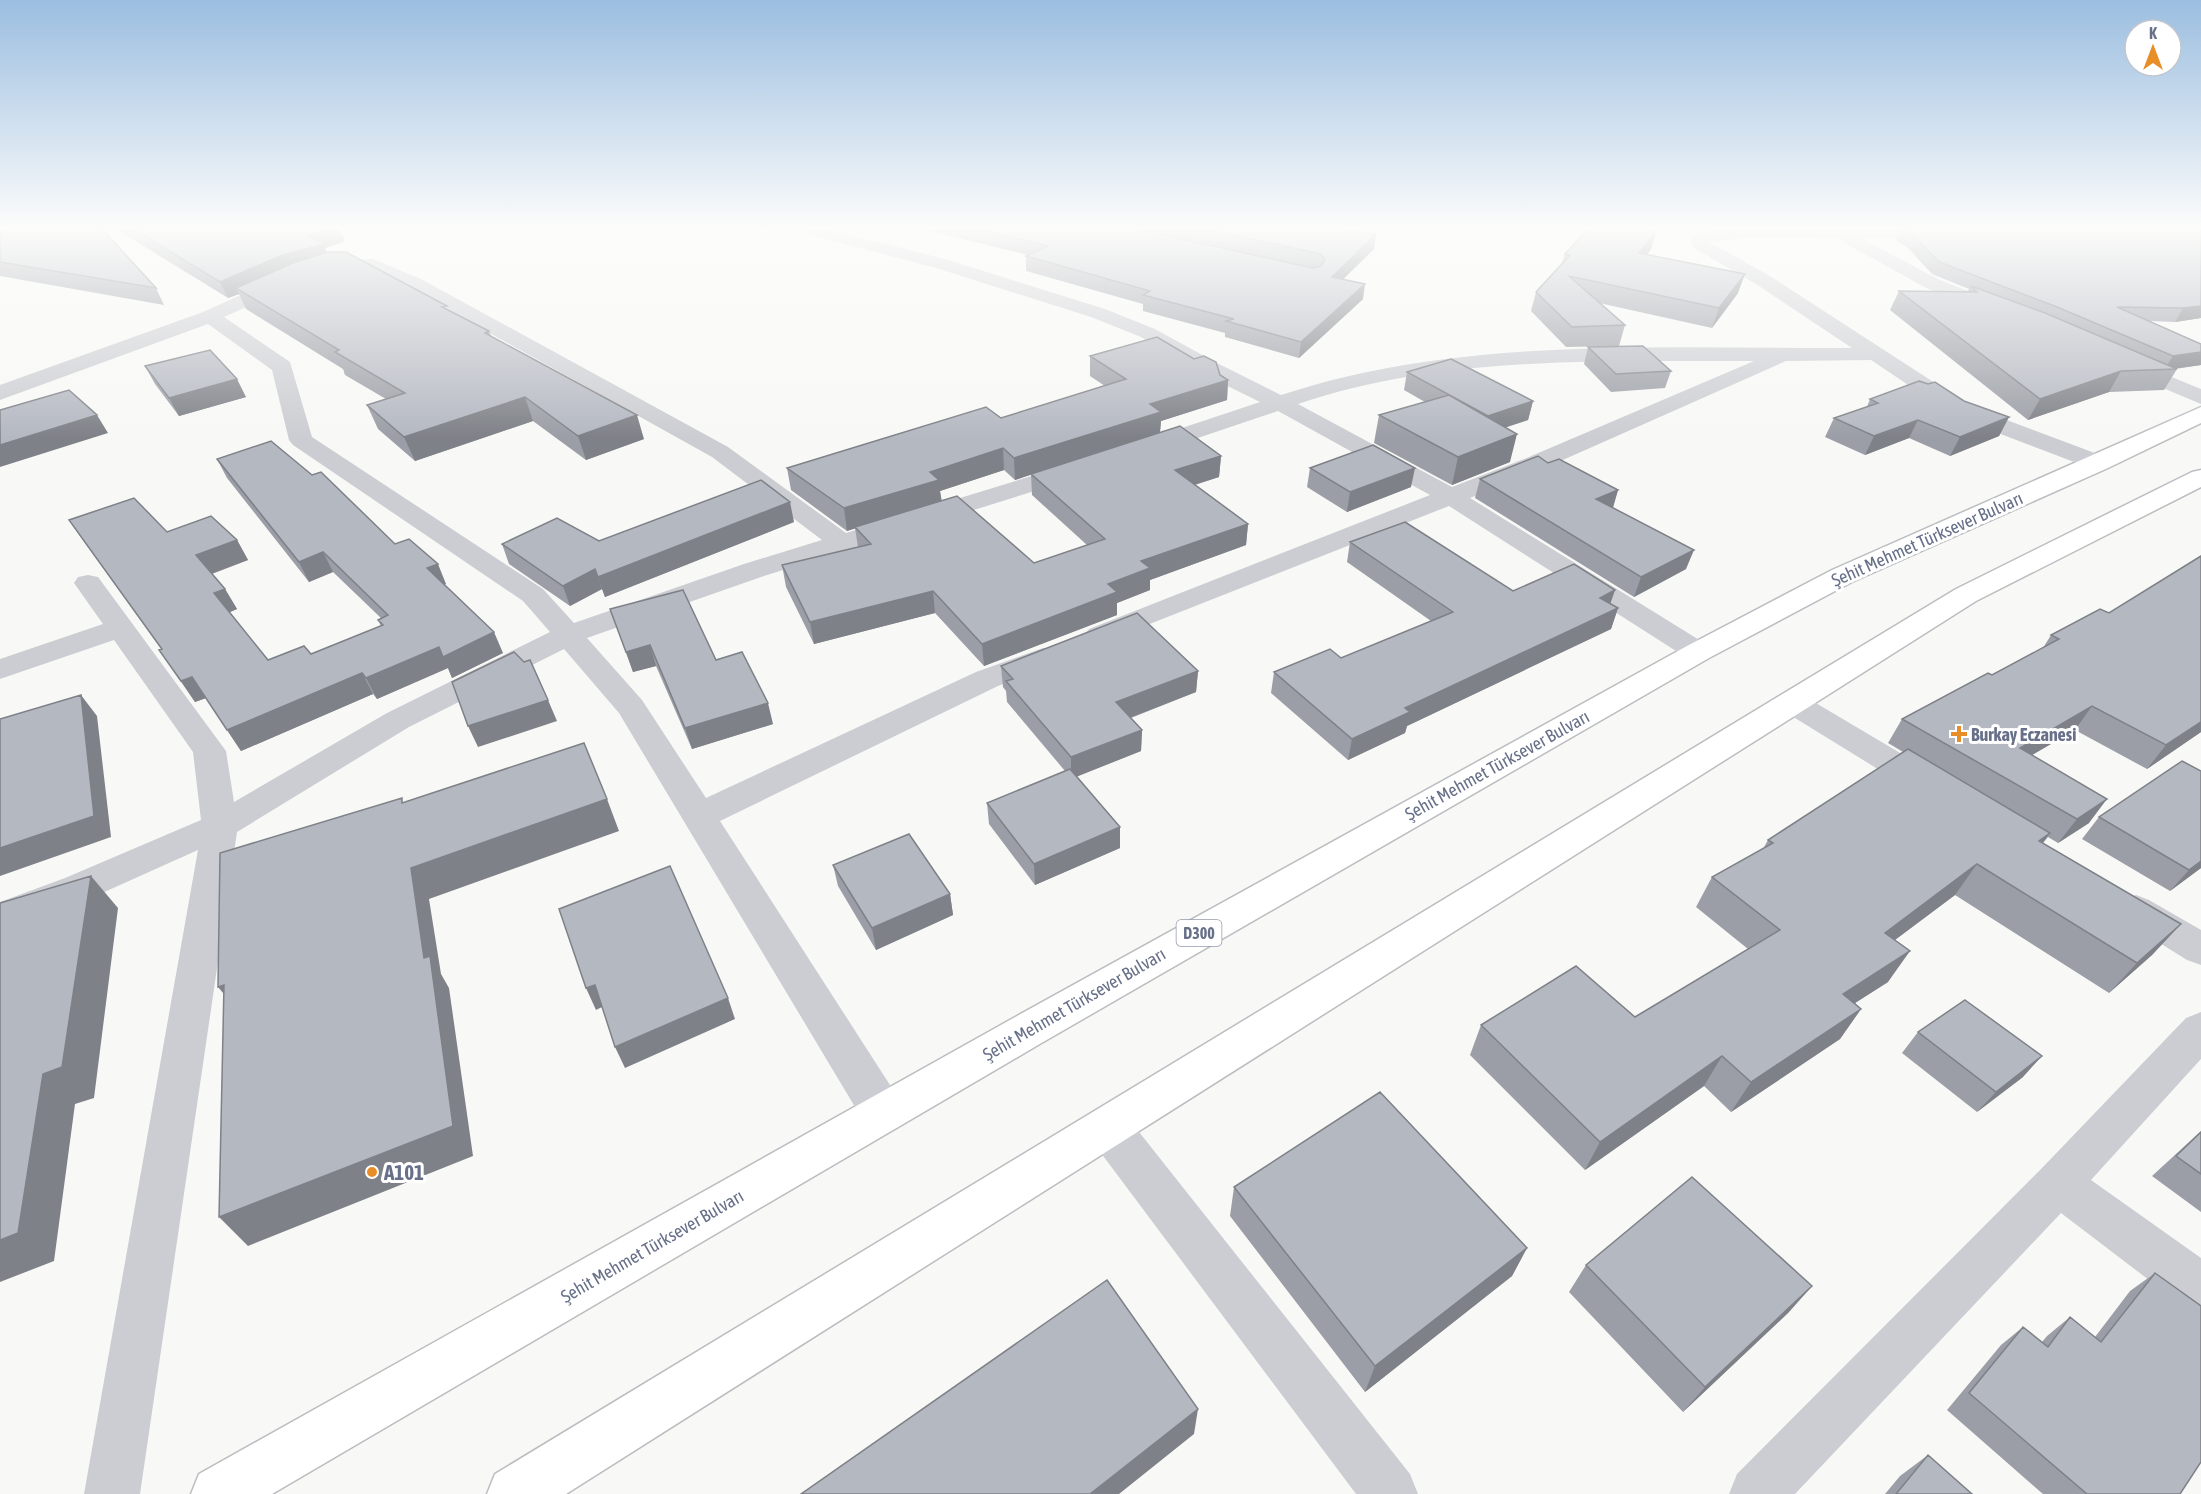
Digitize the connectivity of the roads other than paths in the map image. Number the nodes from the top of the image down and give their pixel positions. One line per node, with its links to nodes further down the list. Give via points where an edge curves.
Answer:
1 (249, 299): 7 (street)
2 (442, 299): 20 (street, via 720,452)
3 (1050, 299): 13 (street, via 1128,324)
4 (1791, 299): 9 (street)
5 (1970, 299): 6 (street)
6 (2009, 314)
7 (210, 316): 11 (street); 23 (street, via 282,367 301,440 533,595)
8 (1786, 354): 9 (street); 13 (street, via 1515,358 1410,369); 19 (street)
9 (1875, 354): 16 (street, via 1964,412)
10 (2106, 355): 12 (street)
11 (0, 393)
12 (2201, 397)
13 (1280, 403): 15 (street); 19 (street)
14 (2201, 414): 16 (highway, Şehit Mehmet Türksever Bulvarı / D300)
15 (1126, 453)
16 (2099, 463): 24 (highway, Şehit Mehmet Türksever Bulvarı / D300, via 1842,576)
17 (1094, 464): 20 (street)
18 (2201, 477): 26 (highway, via 1966,595)
19 (1450, 496): 24 (street); 28 (street, via 987,679)
20 (843, 543): 23 (street)
21 (88, 583): 22 (street)
22 (120, 628): 25 (street); 29 (street, via 209,751)
23 (568, 635): 28 (street, via 631,707); 29 (street, via 398,720)
24 (1698, 652): 34 (highway, Şehit Mehmet Türksever Bulvarı / D300)
25 (0, 669)
26 (1793, 703): 27 (street); 35 (highway)
27 (1956, 801)
28 (699, 816): 34 (street)
29 (220, 826): 31 (street, via 78,888); 38 (street)
30 (2109, 894): 32 (street)
31 (0, 917)
32 (2201, 949)
33 (2201, 1030): 36 (street)
34 (883, 1113): 39 (highway, Şehit Mehmet Türksever Bulvarı / D300)
35 (1108, 1127): 40 (highway); 41 (street)
36 (2058, 1183): 37 (street); 42 (street)
37 (2201, 1288)
38 (112, 1494)
39 (219, 1494)
40 (515, 1494)
41 (1390, 1494)
42 (1757, 1494)

